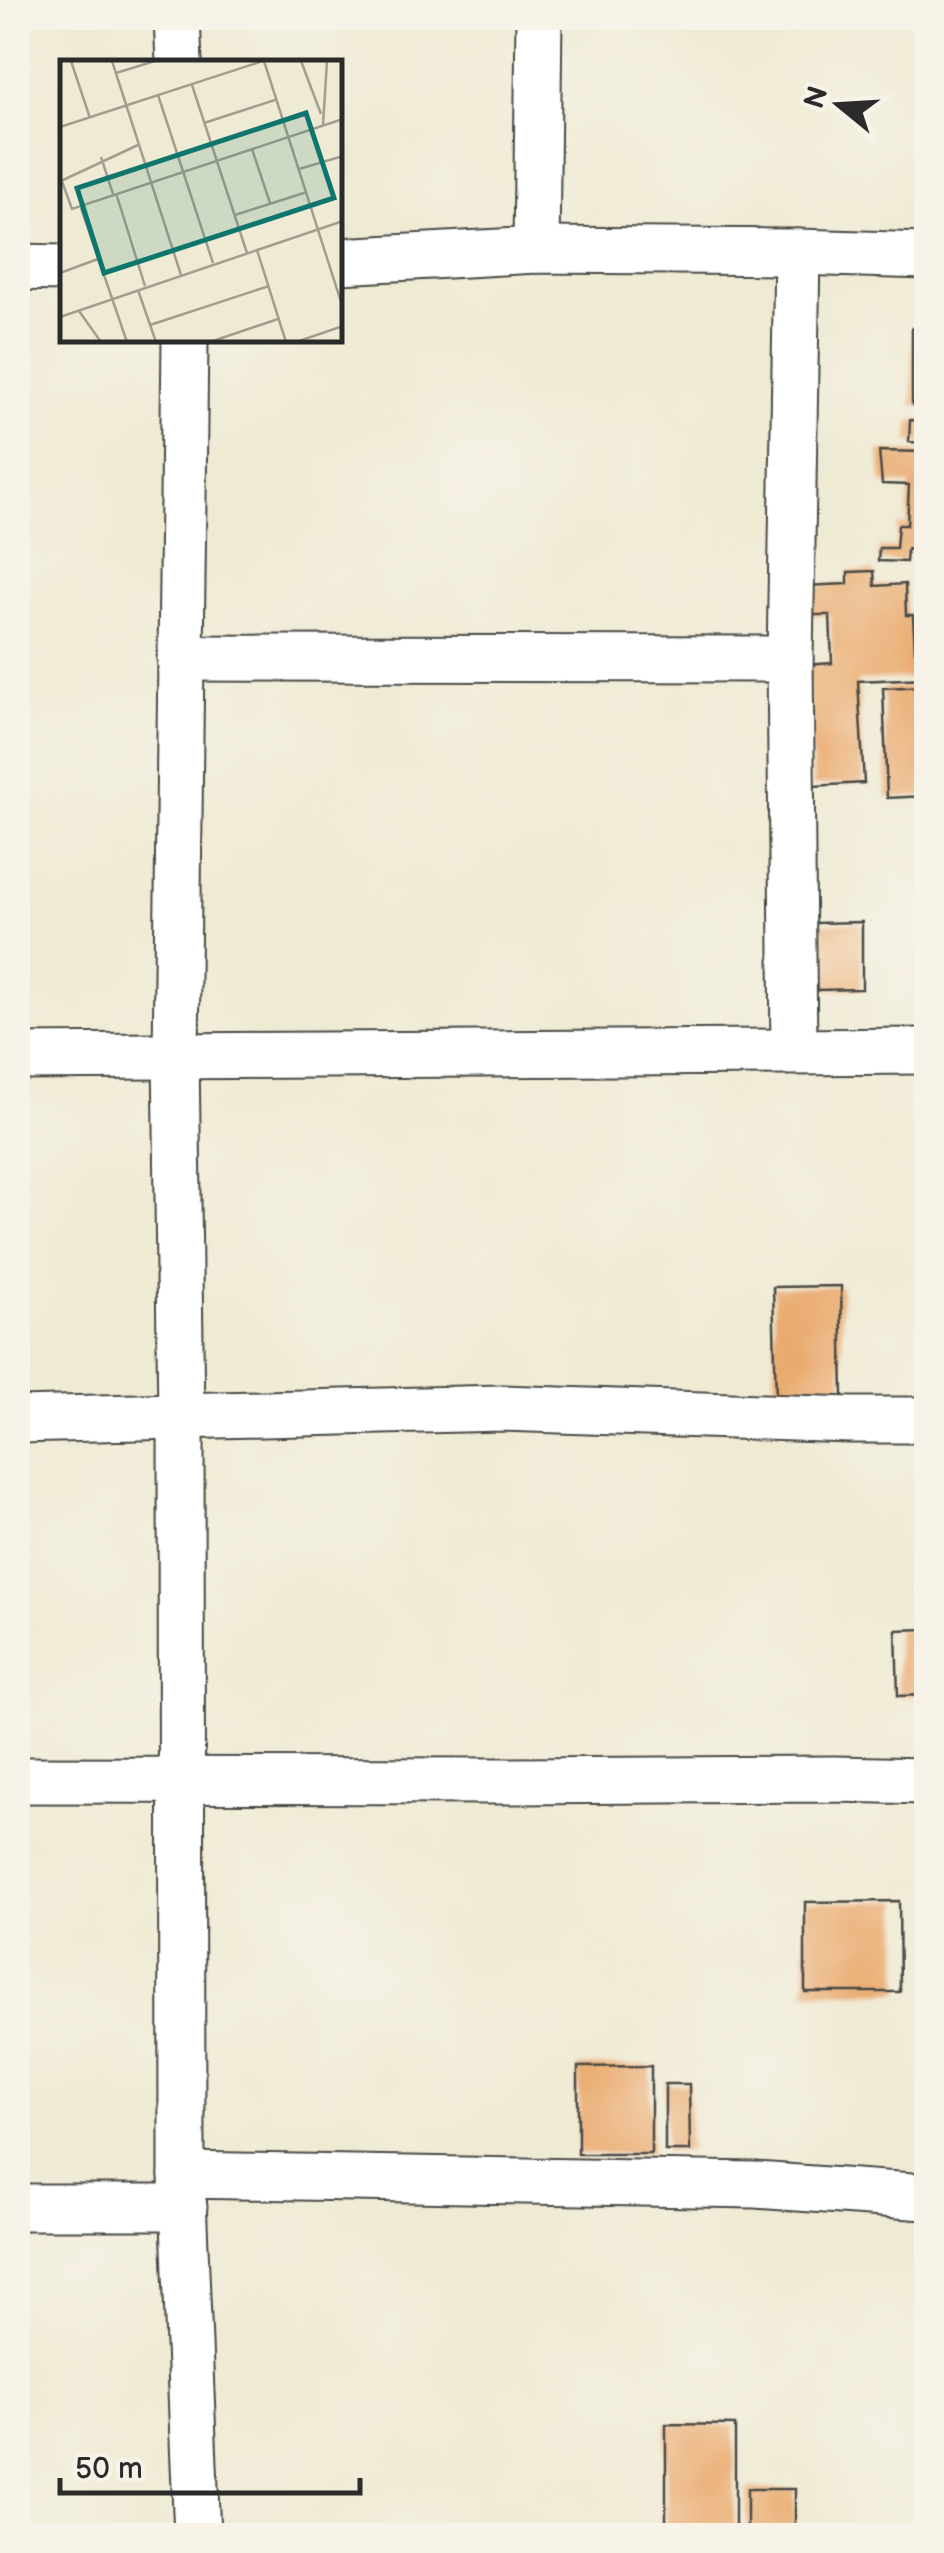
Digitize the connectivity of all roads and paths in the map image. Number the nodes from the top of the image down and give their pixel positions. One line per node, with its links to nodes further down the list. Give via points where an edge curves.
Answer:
1 (177, 18): 3 (street)
2 (539, 18): 4 (street)
3 (178, 60)
4 (536, 250): 5 (street); 7 (street)
5 (797, 252): 6 (street); 12 (street)
6 (926, 256)
7 (342, 260)
8 (18, 267): 9 (street)
9 (60, 268)
10 (185, 342): 11 (street)
11 (180, 658): 12 (street); 15 (street)
12 (790, 659): 13 (street)
13 (794, 1051): 14 (street); 15 (street)
14 (926, 1051)
15 (176, 1055): 16 (street); 17 (street)
16 (18, 1056)
17 (181, 1414): 18 (street); 19 (street, via 502,1408); 21 (street)
18 (18, 1420)
19 (926, 1420)
20 (18, 1780): 21 (street)
21 (182, 1781): 22 (street); 23 (street)
22 (926, 1781)
23 (183, 2191): 24 (street, via 756,2185); 25 (street); 26 (street)
24 (926, 2196)
25 (18, 2206)
26 (197, 2536)

